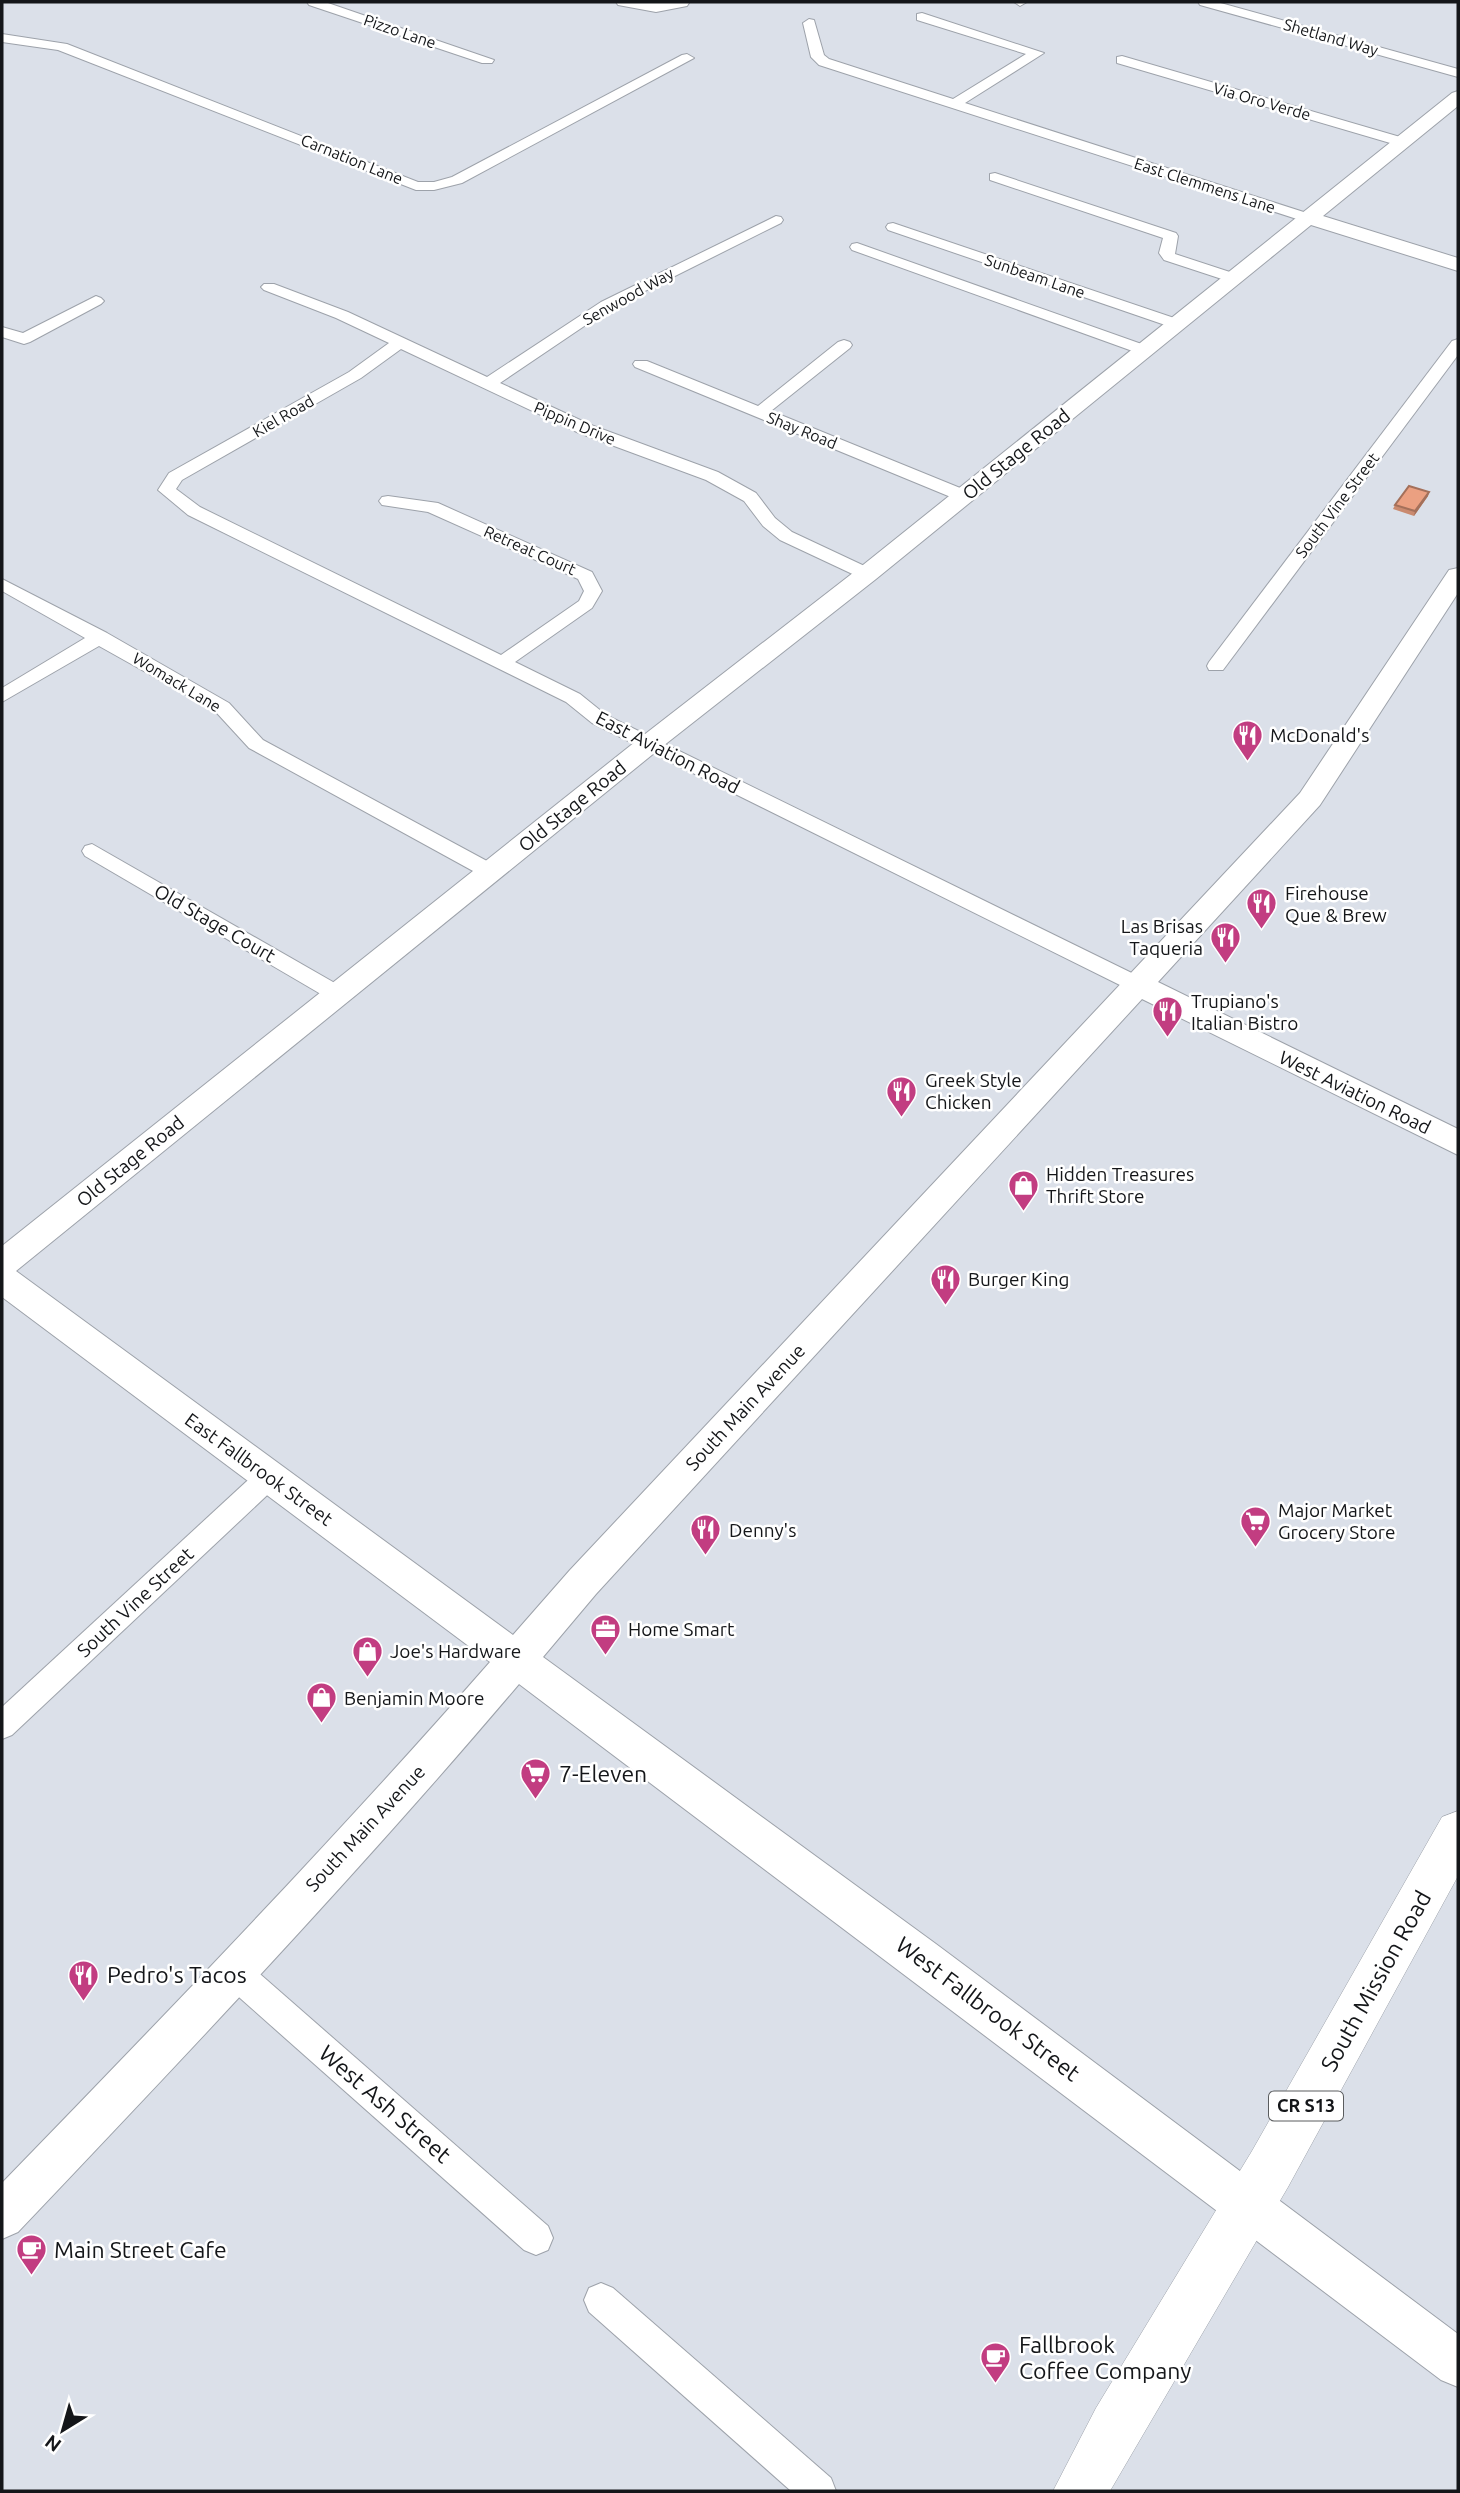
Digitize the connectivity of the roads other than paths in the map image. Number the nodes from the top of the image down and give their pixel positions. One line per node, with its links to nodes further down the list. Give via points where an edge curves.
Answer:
1 (313, 2): 9 (street, Pizzo Lane)
2 (621, 2): 4 (street, via 656,8)
3 (1204, 2): 11 (street, Shetland Way)
4 (683, 3)
5 (922, 17): 13 (street, via 1037,53)
6 (809, 23): 13 (street, East Clemmens Lane, via 818,57 824,62)
7 (2, 38): 8 (street, Carnation Lane, via 62,47 416,186 457,180)
8 (687, 58)
9 (487, 60)
10 (1122, 60): 14 (street, Via Oro Verde)
11 (1458, 73)
12 (1458, 97): 14 (street, Old Stage Road)
13 (953, 105): 16 (street, East Clemmens Lane)
14 (1402, 142): 16 (street, Old Stage Road)
15 (995, 177): 21 (street, via 1171,236 1170,257)
16 (1308, 218): 20 (street, East Clemmens Lane); 21 (street, Old Stage Road)
17 (776, 220): 31 (street, Senwood Way, via 606,305)
18 (893, 227): 24 (street, Sunbeam Lane)
19 (857, 247): 29 (street)
20 (1458, 265)
21 (1234, 278): 24 (street, Old Stage Road)
22 (269, 287): 26 (street, Pippin Drive)
23 (96, 301): 25 (street, via 23,339)
24 (1177, 324): 29 (street, Old Stage Road)
25 (2, 332)
26 (401, 342): 31 (street, Pippin Drive); 33 (street, Kiel Road, via 355,375 175,477)
27 (1458, 344): 41 (street, South Vine Street)
28 (844, 345): 32 (street)
29 (1144, 350): 34 (street, Old Stage Road)
30 (641, 364): 32 (street, Shay Road)
31 (487, 384): 36 (street, Pippin Drive, via 585,429 712,476 750,497 786,536)
32 (760, 413): 34 (street, Shay Road)
33 (167, 490): 40 (street, East Aviation Road, via 194,511)
34 (964, 496): 36 (street, Old Stage Road)
35 (388, 501): 40 (street, Retreat Court, via 432,507 586,576 593,591 586,604)
36 (867, 574): 43 (street, Old Stage Road)
37 (1458, 575): 46 (street, South Main Avenue, via 1310,799)
38 (2, 584): 39 (street, Womack Lane)
39 (100, 638): 42 (street); 45 (street, Womack Lane, via 222,707 256,744)
40 (503, 662): 43 (street, East Aviation Road)
41 (1216, 666)
42 (2, 696)
43 (649, 744): 45 (street, Old Stage Road); 46 (street, East Aviation Road)
44 (92, 851): 47 (street, Old Stage Court)
45 (491, 872): 47 (street, Old Stage Road)
46 (1138, 985): 48 (street, West Aviation Road); 52 (street, South Main Avenue)
47 (338, 995): 49 (street, Old Stage Road)
48 (1458, 1143)
49 (2, 1264)
50 (2, 1279): 51 (street, East Fallbrook Street)
51 (269, 1477): 52 (street, East Fallbrook Street); 53 (street, South Vine Street)
52 (516, 1658): 55 (street, South Main Avenue); 56 (street, West Fallbrook Street)
53 (2, 1726)
54 (1458, 1832): 56 (main road, South Mission Road / CR S13)
55 (234, 1972): 57 (street, South Main Avenue); 58 (street, West Ash Street)
56 (1249, 2204): 60 (street, West Fallbrook Street); 62 (main road, South Mission Road / CR S13)
57 (2, 2216)
58 (536, 2238)
59 (601, 2300): 61 (street)
60 (1458, 2363)
61 (818, 2491)
62 (1080, 2491)

